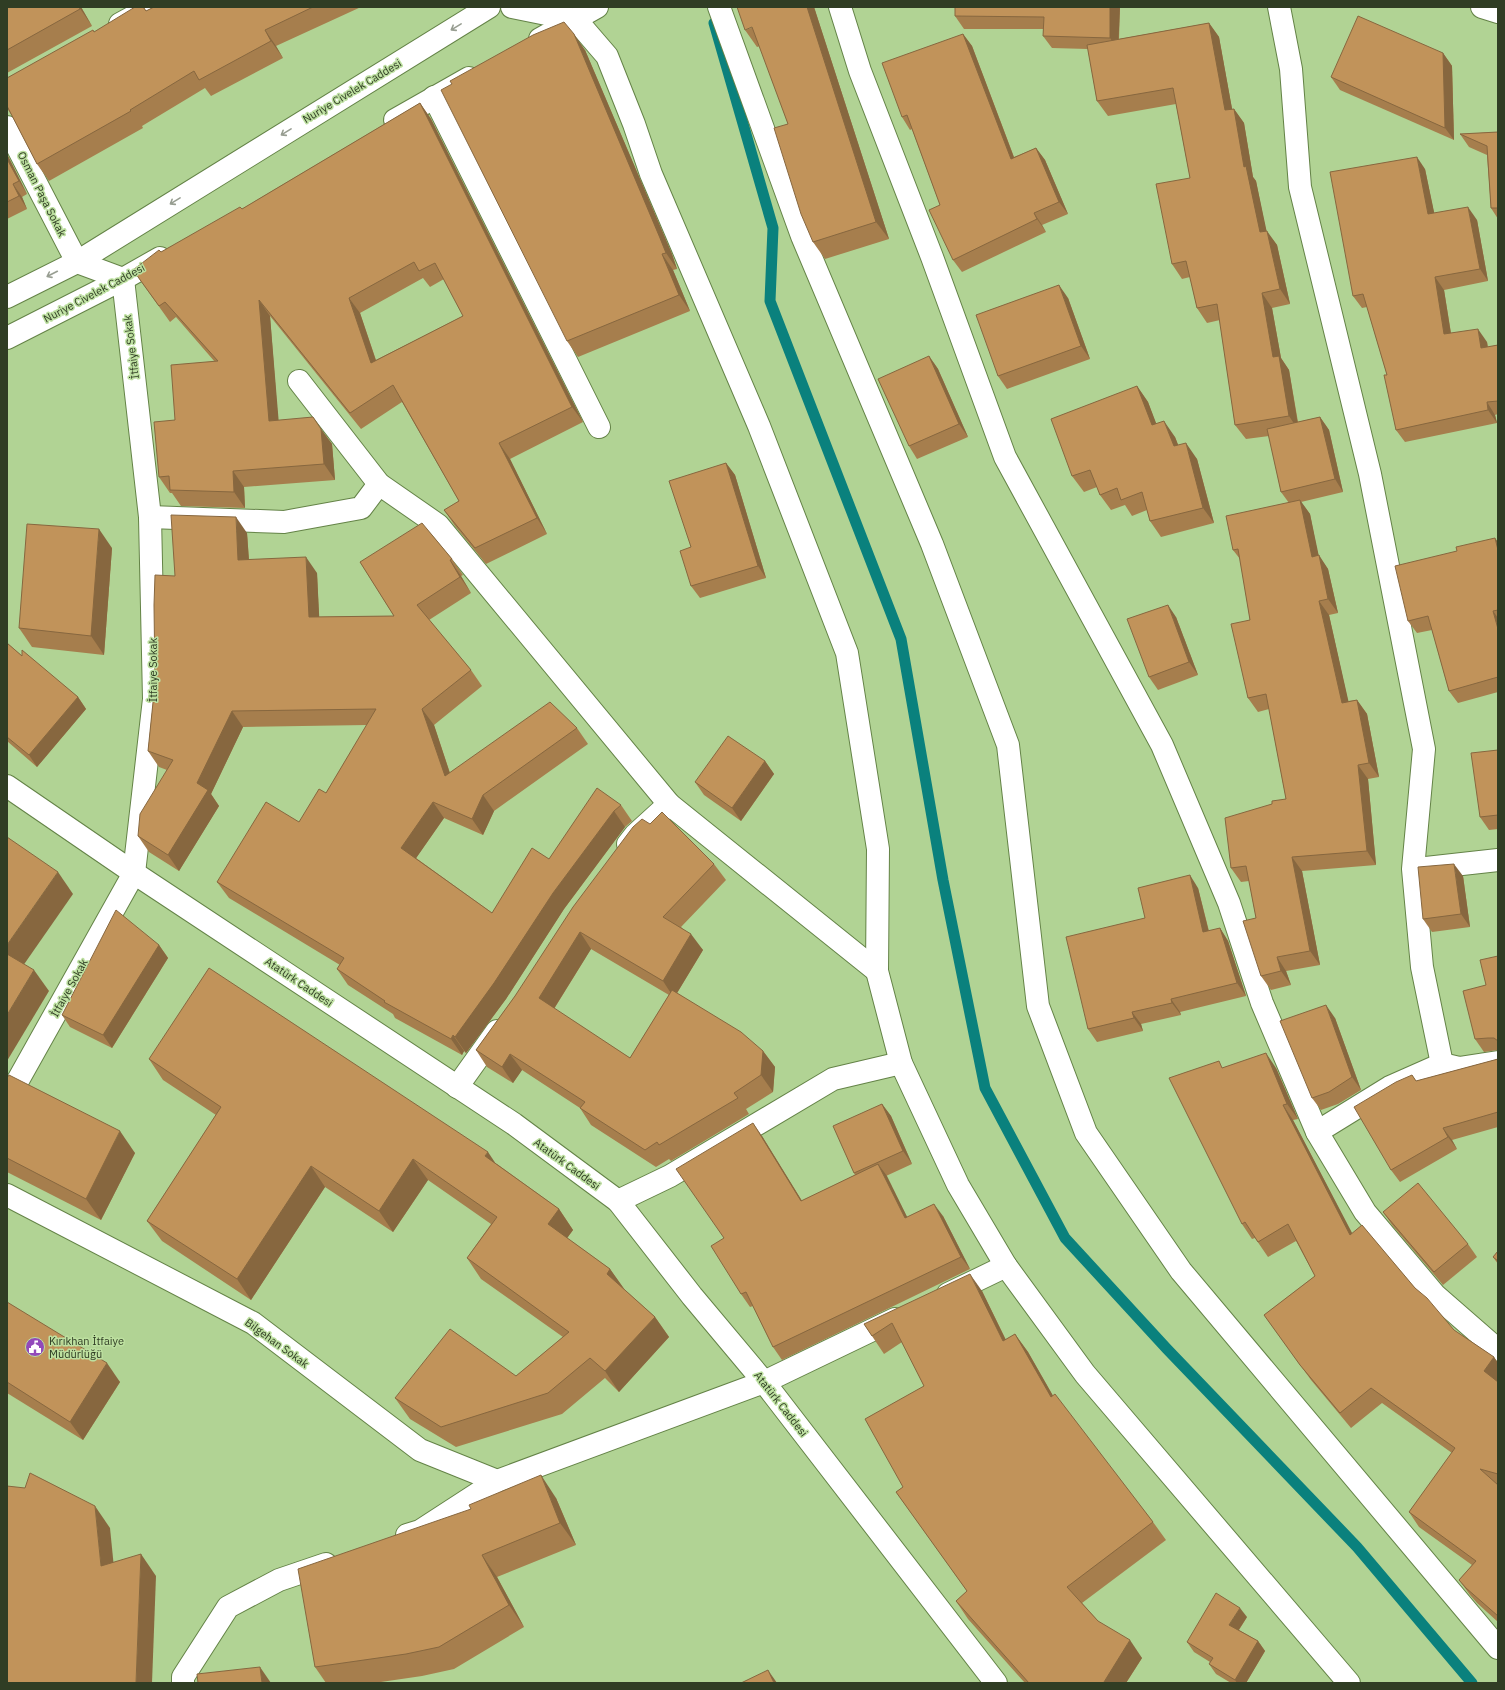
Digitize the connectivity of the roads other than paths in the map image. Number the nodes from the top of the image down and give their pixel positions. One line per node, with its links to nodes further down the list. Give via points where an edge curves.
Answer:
1 (151, 7): 9 (street)
2 (489, 7): 16 (street, Nuriye Civelek Caddesi, one-way to 16)
3 (512, 7): 8 (street)
4 (597, 7): 8 (street)
5 (720, 7): 46 (street, via 802,236 932,544 1008,745 1038,1006 1086,1133 1181,1271)
6 (840, 7): 37 (street, via 860,71 1005,457 1162,744 1229,903 1262,1003)
7 (1279, 7): 28 (street, via 1290,69 1300,187 1370,474 1424,749)
8 (576, 20): 10 (street); 30 (street, via 607,56 651,174 758,426 847,653 878,849)
9 (103, 34)
10 (522, 49)
11 (488, 68): 12 (street)
12 (434, 97): 14 (street); 21 (street)
13 (7, 127): 16 (street, Osman Paşa Sokak)
14 (380, 129)
15 (177, 248): 17 (street, Nuriye Civelek Caddesi)
16 (77, 262): 17 (street); 18 (street, Nuriye Civelek Caddesi, one-way to 18)
17 (123, 279): 19 (street, Nuriye Civelek Caddesi); 23 (street, İtfaiye Sokak)
18 (7, 297)
19 (7, 338)
20 (298, 381): 22 (street)
21 (599, 427)
22 (379, 484): 23 (street, via 361,508 284,522); 25 (street, via 438,525)
23 (150, 517): 29 (street, İtfaiye Sokak, via 154,699)
24 (7, 786): 29 (street, Atatürk Caddesi)
25 (669, 804): 26 (street, via 634,834); 30 (street)
26 (616, 860)
27 (1498, 860): 28 (street)
28 (1414, 869): 34 (street, via 1422,967)
29 (134, 872): 35 (street, Atatürk Caddesi); 36 (street, İtfaiye Sokak)
30 (877, 971): 33 (street)
31 (511, 1012): 35 (street)
32 (1498, 1062): 34 (street, via 1459,1068)
33 (901, 1063): 39 (street, via 833,1079 670,1176); 40 (street, via 958,1185)
34 (1442, 1064): 37 (street, via 1390,1087)
35 (457, 1087): 39 (street, Atatürk Caddesi, via 514,1124)
36 (7, 1100)
37 (1317, 1132): 41 (street, via 1365,1212 1435,1295)
38 (7, 1195): 43 (street, Bilgehan Sokak, via 253,1323 420,1450)
39 (618, 1201): 42 (street, Atatürk Caddesi, via 692,1296)
40 (1006, 1266): 42 (street); 49 (street, via 1086,1374)
41 (1498, 1350)
42 (764, 1382): 43 (street); 48 (street, Atatürk Caddesi)
43 (497, 1481): 44 (street, via 420,1531)
44 (390, 1542)
45 (346, 1557): 47 (street, via 279,1580 228,1607 183,1677)
46 (1498, 1648)
47 (182, 1683)
48 (996, 1683)
49 (1348, 1683)

